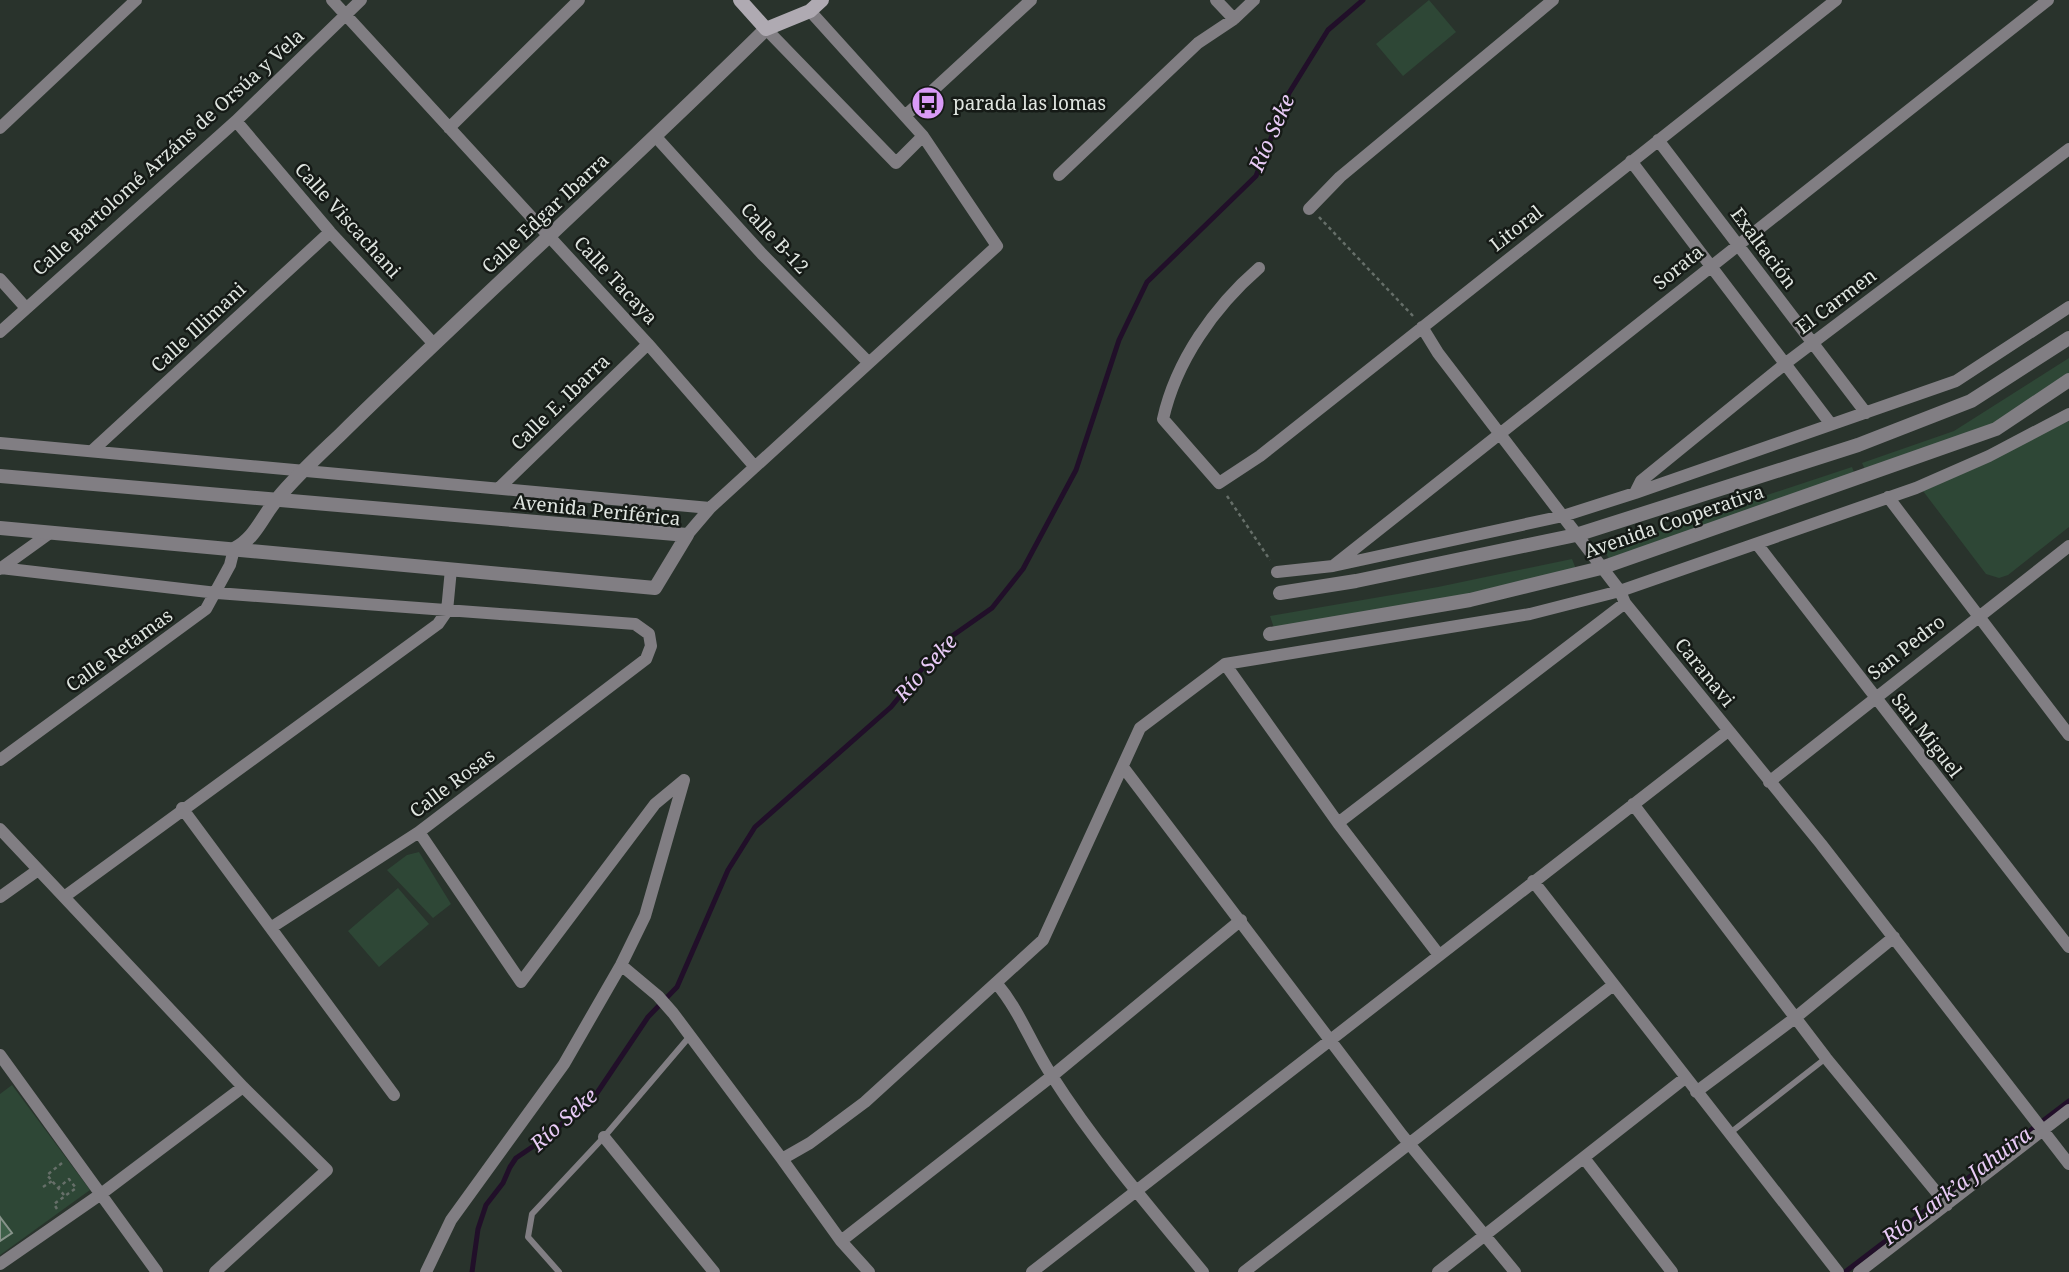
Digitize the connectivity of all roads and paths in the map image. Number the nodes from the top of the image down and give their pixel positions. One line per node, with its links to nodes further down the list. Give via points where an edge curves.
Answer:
1 (136, 0): 19 (street)
2 (332, 0): 14 (street, Calle Tacaya)
3 (361, 0): 14 (street, Calle Bartolomé Arzáns de Orsúa y Vela)
4 (579, 0): 20 (street)
5 (740, 0): 16 (main road)
6 (822, 0): 13 (main road, Calle Edgar Ibarra)
7 (1031, 0): 17 (street)
8 (1216, 0): 15 (street)
9 (1254, 0): 15 (street)
10 (1553, 0): 27 (street, via 1339,177)
11 (1836, 0): 23 (street, Litoral)
12 (2048, 0): 30 (street, Sorata)
13 (805, 6): 16 (main road, Calle Edgar Ibarra); 17 (street)
14 (346, 15): 18 (street, Calle Bartolomé Arzáns de Orsúa y Vela); 20 (street, Calle Tacaya)
15 (1234, 19): 26 (street, via 1198,43)
16 (766, 29): 21 (street, via 896,163); 22 (street, Calle Edgar Ibarra)
17 (905, 116): 21 (street)
18 (236, 121): 28 (street, Calle Viscachani); 35 (street, Calle Bartolomé Arzáns de Orsúa y Vela)
19 (0, 128)
20 (449, 128): 29 (street, Calle Tacaya)
21 (923, 136): 42 (street, via 997,246)
22 (656, 137): 29 (street, Calle Edgar Ibarra); 42 (street, Calle B-12)
23 (1658, 140): 25 (street, Litoral); 30 (street, Exaltación)
24 (2069, 149): 40 (street, El Carmen)
25 (1632, 162): 31 (street); 36 (street, Litoral)
26 (1059, 175)
27 (1309, 209): 36 (path)
28 (330, 232): 39 (street, Calle Viscachani); 50 (street, Calle Illimani)
29 (549, 236): 39 (street, Calle Edgar Ibarra); 41 (street, Calle Tacaya)
30 (1737, 244): 31 (street, Sorata); 40 (street, Exaltación)
31 (1711, 265): 43 (street); 48 (street, Sorata)
32 (1259, 268): 54 (street, via 1237,288 1190,352 1170,387 1163,419)
33 (0, 279): 35 (street)
34 (2069, 307): 45 (street, via 1956,380)
35 (26, 308): 37 (street, Calle Bartolomé Arzáns de Orsúa y Vela)
36 (1422, 327): 48 (street, Caranavi); 54 (street, Litoral, via 1260,456)
37 (0, 332)
38 (2069, 338): 64 (street, Avenida Cooperativa, via 1971,401 1858,445)
39 (433, 343): 52 (street, Calle Edgar Ibarra)
40 (1812, 343): 43 (street, El Carmen); 45 (street, Exaltación)
41 (649, 344): 51 (street, Calle Tacaya); 55 (street, Calle E. Ibarra)
42 (869, 363): 51 (street)
43 (1786, 363): 47 (street); 56 (street, El Carmen, via 1641,481)
44 (2069, 380): 70 (street, Avenida Cooperativa, via 1996,429)
45 (1866, 413): 47 (street)
46 (2069, 414): 57 (street, via 1989,456)
47 (1830, 424): 56 (street)
48 (1501, 435): 60 (street, Caranavi); 68 (street, Sorata)
49 (0, 443): 50 (street)
50 (93, 450): 52 (street)
51 (755, 467): 59 (street)
52 (304, 470): 55 (street); 58 (street, Calle Edgar Ibarra)
53 (0, 476): 58 (street, Avenida Periférica)
54 (1219, 483): 72 (path)
55 (499, 488): 59 (street)
56 (1635, 492): 60 (street)
57 (1888, 497): 65 (street); 78 (street)
58 (276, 500): 63 (street, Avenida Periférica); 67 (street, Calle Edgar Ibarra, via 256,531)
59 (710, 508): 63 (street)
60 (1563, 516): 64 (street, Caranavi); 68 (street)
61 (0, 528): 62 (street, Avenida Periférica)
62 (50, 533): 67 (street, Avenida Periférica); 69 (street)
63 (687, 535): 71 (street, Avenida Periférica, via 655,588)
64 (1576, 535): 70 (street, Caranavi); 75 (street, Avenida Cooperativa)
65 (1757, 544): 73 (street); 81 (street, San Miguel)
66 (2069, 546): 78 (street, San Pedro)
67 (234, 550): 71 (street, Avenida Periférica); 74 (street, Calle Retamas)
68 (1333, 566): 72 (street)
69 (0, 568): 74 (street)
70 (1601, 568): 73 (street, Caranavi); 79 (street, Avenida Cooperativa, via 1470,600)
71 (451, 569): 77 (street)
72 (1278, 572)
73 (1620, 591): 76 (street, Caranavi); 80 (street, via 1530,614)
74 (217, 593): 77 (street); 84 (street, Calle Retamas, via 188,624)
75 (1280, 593)
76 (1625, 603): 82 (street, Caranavi); 89 (street)
77 (447, 611): 88 (street, via 431,630); 91 (street, Calle Rosas, via 635,624 649,634 651,646 646,659)
78 (1977, 615): 81 (street, San Pedro); 83 (street)
79 (1270, 634)
80 (1225, 664): 85 (street, via 1140,728); 89 (street)
81 (1874, 697): 86 (street, San Pedro); 99 (street, San Miguel)
82 (1728, 731): 86 (street, Caranavi); 87 (street)
83 (2069, 736)
84 (0, 760)
85 (1123, 767): 96 (street); 102 (street, via 1043,940)
86 (1769, 782): 98 (street, Caranavi)
87 (1633, 804): 93 (street); 104 (street)
88 (182, 808): 95 (street); 97 (street)
89 (1338, 823): 100 (street)
90 (0, 829): 92 (street)
91 (419, 832): 97 (street, Calle Rosas); 101 (street, via 521,982 655,804 684,780 645,916)
92 (38, 870): 94 (street); 95 (street)
93 (1533, 881): 100 (street); 103 (street)
94 (0, 897)
95 (64, 897): 111 (street)
96 (1241, 920): 106 (street); 109 (street)
97 (272, 926): 113 (street)
98 (1894, 937): 104 (street); 115 (street, Caranavi)
99 (2069, 947)
100 (1438, 956): 106 (street)
101 (621, 965): 105 (street, via 658,996); 136 (street, via 564,1064 451,1220)
102 (997, 984): 109 (street); 120 (street, via 865,1102)
103 (1612, 986): 110 (street); 118 (street)
104 (1795, 1018): 108 (street); 112 (street)
105 (690, 1036): 117 (lane); 120 (street)
106 (1331, 1042): 118 (street); 126 (street)
107 (0, 1055): 127 (street)
108 (1826, 1058): 116 (lane); 129 (street)
109 (1052, 1076): 126 (street); 132 (street)
110 (1685, 1078): 112 (street); 119 (street)
111 (243, 1087): 127 (street); 135 (street, via 327,1170)
112 (1696, 1092): 116 (street)
113 (394, 1095)
114 (2069, 1110): 115 (street)
115 (2042, 1131): 122 (street, Caranavi); 129 (street)
116 (1728, 1134): 146 (street)
117 (604, 1137): 137 (lane, via 533,1214 528,1237); 138 (street)
118 (1410, 1145): 131 (street); 142 (street)
119 (1584, 1158): 131 (street); 145 (street)
120 (782, 1159): 132 (street)
121 (64, 1161): 123 (path, via 47,1175)
122 (2069, 1164)
123 (52, 1181): 124 (path); 125 (path)
124 (43, 1187)
125 (58, 1188): 128 (path); 128 (path, via 69,1179 76,1188)
126 (1136, 1190): 140 (street); 141 (street)
127 (101, 1194): 133 (street); 134 (street)
128 (64, 1196): 130 (path, via 54,1204)
129 (1947, 1205): 147 (street)
130 (58, 1210)
131 (1485, 1235): 143 (street); 144 (street)
132 (841, 1241): 139 (street)
133 (0, 1264)
134 (157, 1272)
135 (215, 1272)
136 (426, 1272)
137 (559, 1272)
138 (714, 1272)
139 (869, 1272)
140 (1032, 1272)
141 (1203, 1272)
142 (1244, 1272)
143 (1438, 1272)
144 (1515, 1272)
145 (1672, 1272)
146 (1838, 1272)
147 (1859, 1272)

